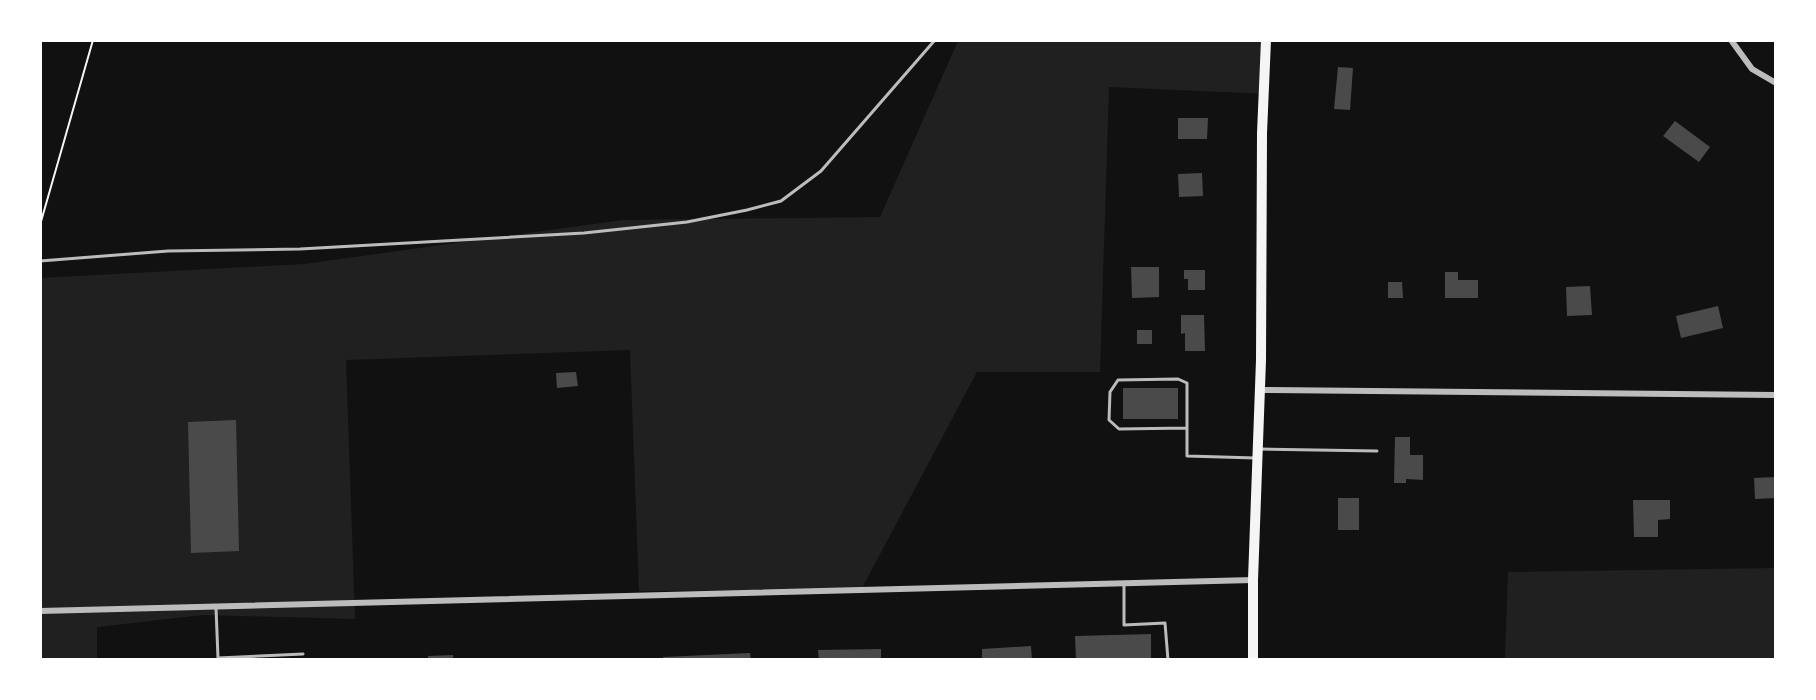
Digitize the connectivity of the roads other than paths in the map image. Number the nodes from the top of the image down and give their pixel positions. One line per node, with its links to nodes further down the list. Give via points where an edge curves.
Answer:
1 (935, 40): 5 (lane, via 821,171 781,201 747,210 687,222 584,232 300,249 168,251)
2 (1266, 40): 6 (highway)
3 (1731, 40): 4 (street, via 1752,69)
4 (1776, 83)
5 (40, 261)
6 (1260, 390): 7 (street); 10 (highway)
7 (1776, 395)
8 (1187, 428): 8 (lane, via 1186,383 1178,379 1118,380 1110,392 1109,420 1119,429); 10 (lane, via 1187,456)
9 (1377, 451): 10 (lane)
10 (1258, 453): 11 (highway)
11 (1253, 580): 12 (street); 18 (highway)
12 (1124, 583): 13 (street); 17 (lane, via 1124,625 1165,623)
13 (216, 608): 14 (street); 16 (lane)
14 (40, 611)
15 (303, 654): 16 (lane)
16 (218, 659)
17 (1168, 660)
18 (1253, 660)

